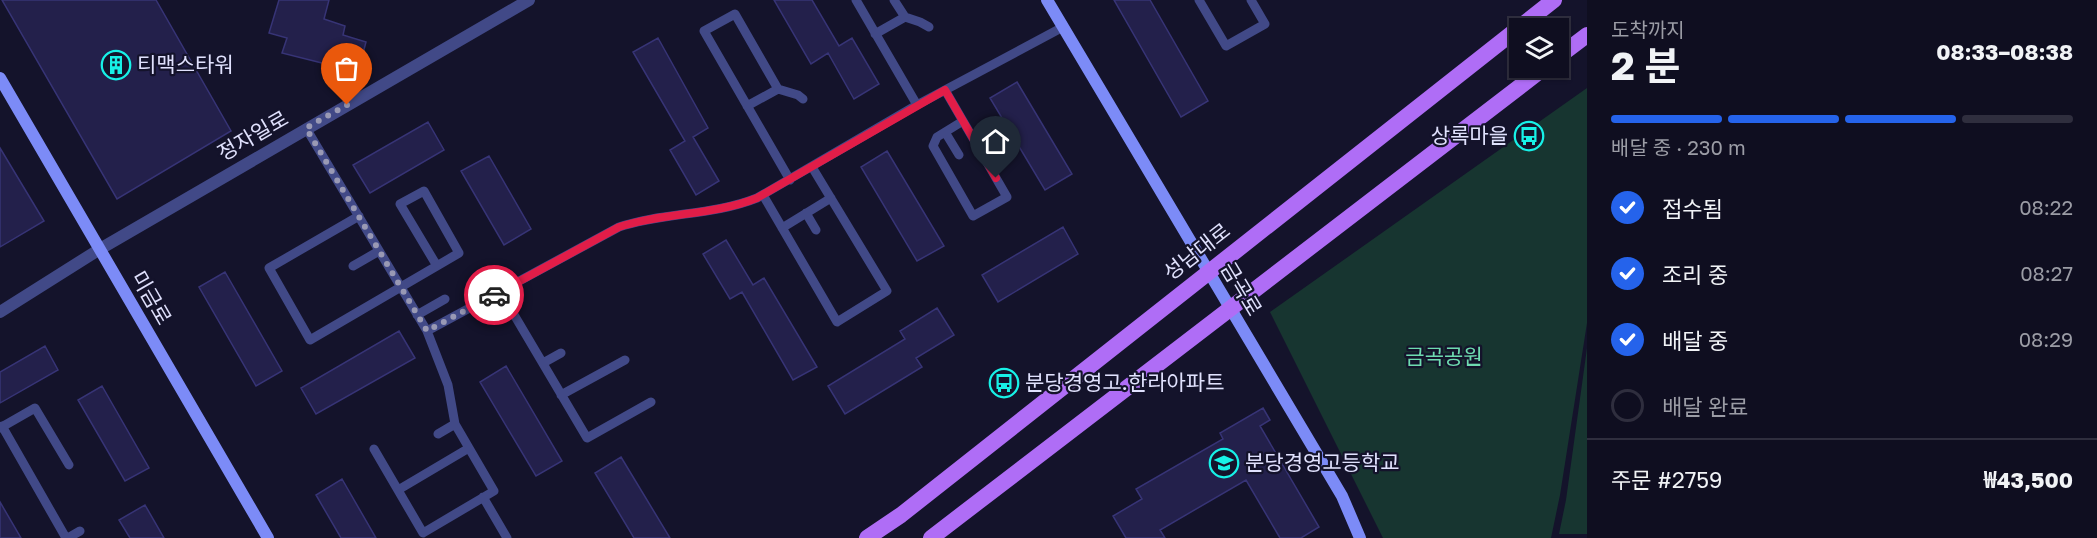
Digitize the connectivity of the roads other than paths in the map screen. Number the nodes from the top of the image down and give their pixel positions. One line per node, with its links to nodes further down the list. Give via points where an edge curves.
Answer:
1 (529, 0): 22 (street, 정자일로)
2 (856, 0): 11 (lane)
3 (894, 0): 8 (lane)
4 (1047, 0): 10 (main road, 금곡로)
5 (1199, 0): 6 (lane, via 1226,46 1265,24)
6 (1251, 0)
7 (1554, 0): 37 (main road, 성남대로)
8 (904, 17): 9 (lane); 11 (lane)
9 (928, 27)
10 (1064, 27): 17 (lane); 37 (main road, 금곡로)
11 (875, 34): 19 (lane)
12 (1587, 35): 13 (main road)
13 (1569, 49)
14 (0, 78): 33 (main road, 미금로)
15 (1531, 78): 41 (main road)
16 (778, 89): 18 (lane); 20 (lane); 20 (lane, via 735,14 704,31)
17 (945, 90): 19 (lane); 21 (lane)
18 (803, 99)
19 (917, 105): 25 (lane)
20 (747, 106): 26 (lane)
21 (963, 122): 23 (lane); 23 (lane, via 1007,196 973,216 933,146)
22 (306, 128): 30 (lane); 33 (street, 정자일로)
23 (945, 132): 24 (lane)
24 (959, 155)
25 (812, 167): 26 (lane); 28 (lane)
26 (790, 180): 27 (lane)
27 (763, 195): 31 (lane); 39 (lane, via 741,204 619,227)
28 (831, 198): 29 (lane); 31 (lane, via 886,291 837,322)
29 (806, 213): 31 (lane); 32 (lane)
30 (358, 216): 34 (lane); 38 (lane, via 269,268 310,340)
31 (782, 228)
32 (816, 230)
33 (100, 249): 42 (street, 정자일로); 60 (main road, 미금로)
34 (379, 251): 35 (lane); 38 (lane)
35 (353, 266)
36 (436, 266): 36 (lane, via 459,253 424,191 400,204); 38 (lane)
37 (1209, 272): 41 (main road, 금곡로); 62 (main road, 성남대로)
38 (401, 288): 43 (lane)
39 (500, 291): 44 (lane); 47 (lane)
40 (445, 299): 43 (lane)
41 (1230, 308): 63 (main road); 64 (main road, 금곡로, via 1342,496)
42 (0, 312)
43 (417, 315): 44 (lane)
44 (427, 331): 50 (lane, via 448,385)
45 (561, 353): 47 (lane)
46 (625, 360): 48 (lane)
47 (543, 363): 48 (lane)
48 (561, 395): 49 (lane, via 587,438)
49 (651, 402)
50 (455, 424): 52 (lane); 53 (lane)
51 (1, 427): 55 (lane, via 36,408); 59 (lane)
52 (438, 434)
53 (469, 448): 56 (lane); 57 (lane, via 494,491)
54 (374, 449): 56 (lane)
55 (69, 465)
56 (398, 490): 57 (lane, via 423,533)
57 (483, 497): 61 (lane)
58 (80, 531): 59 (lane)
59 (67, 538)
60 (268, 538)
61 (507, 538)
62 (867, 538)
63 (930, 538)
64 (1360, 538)

